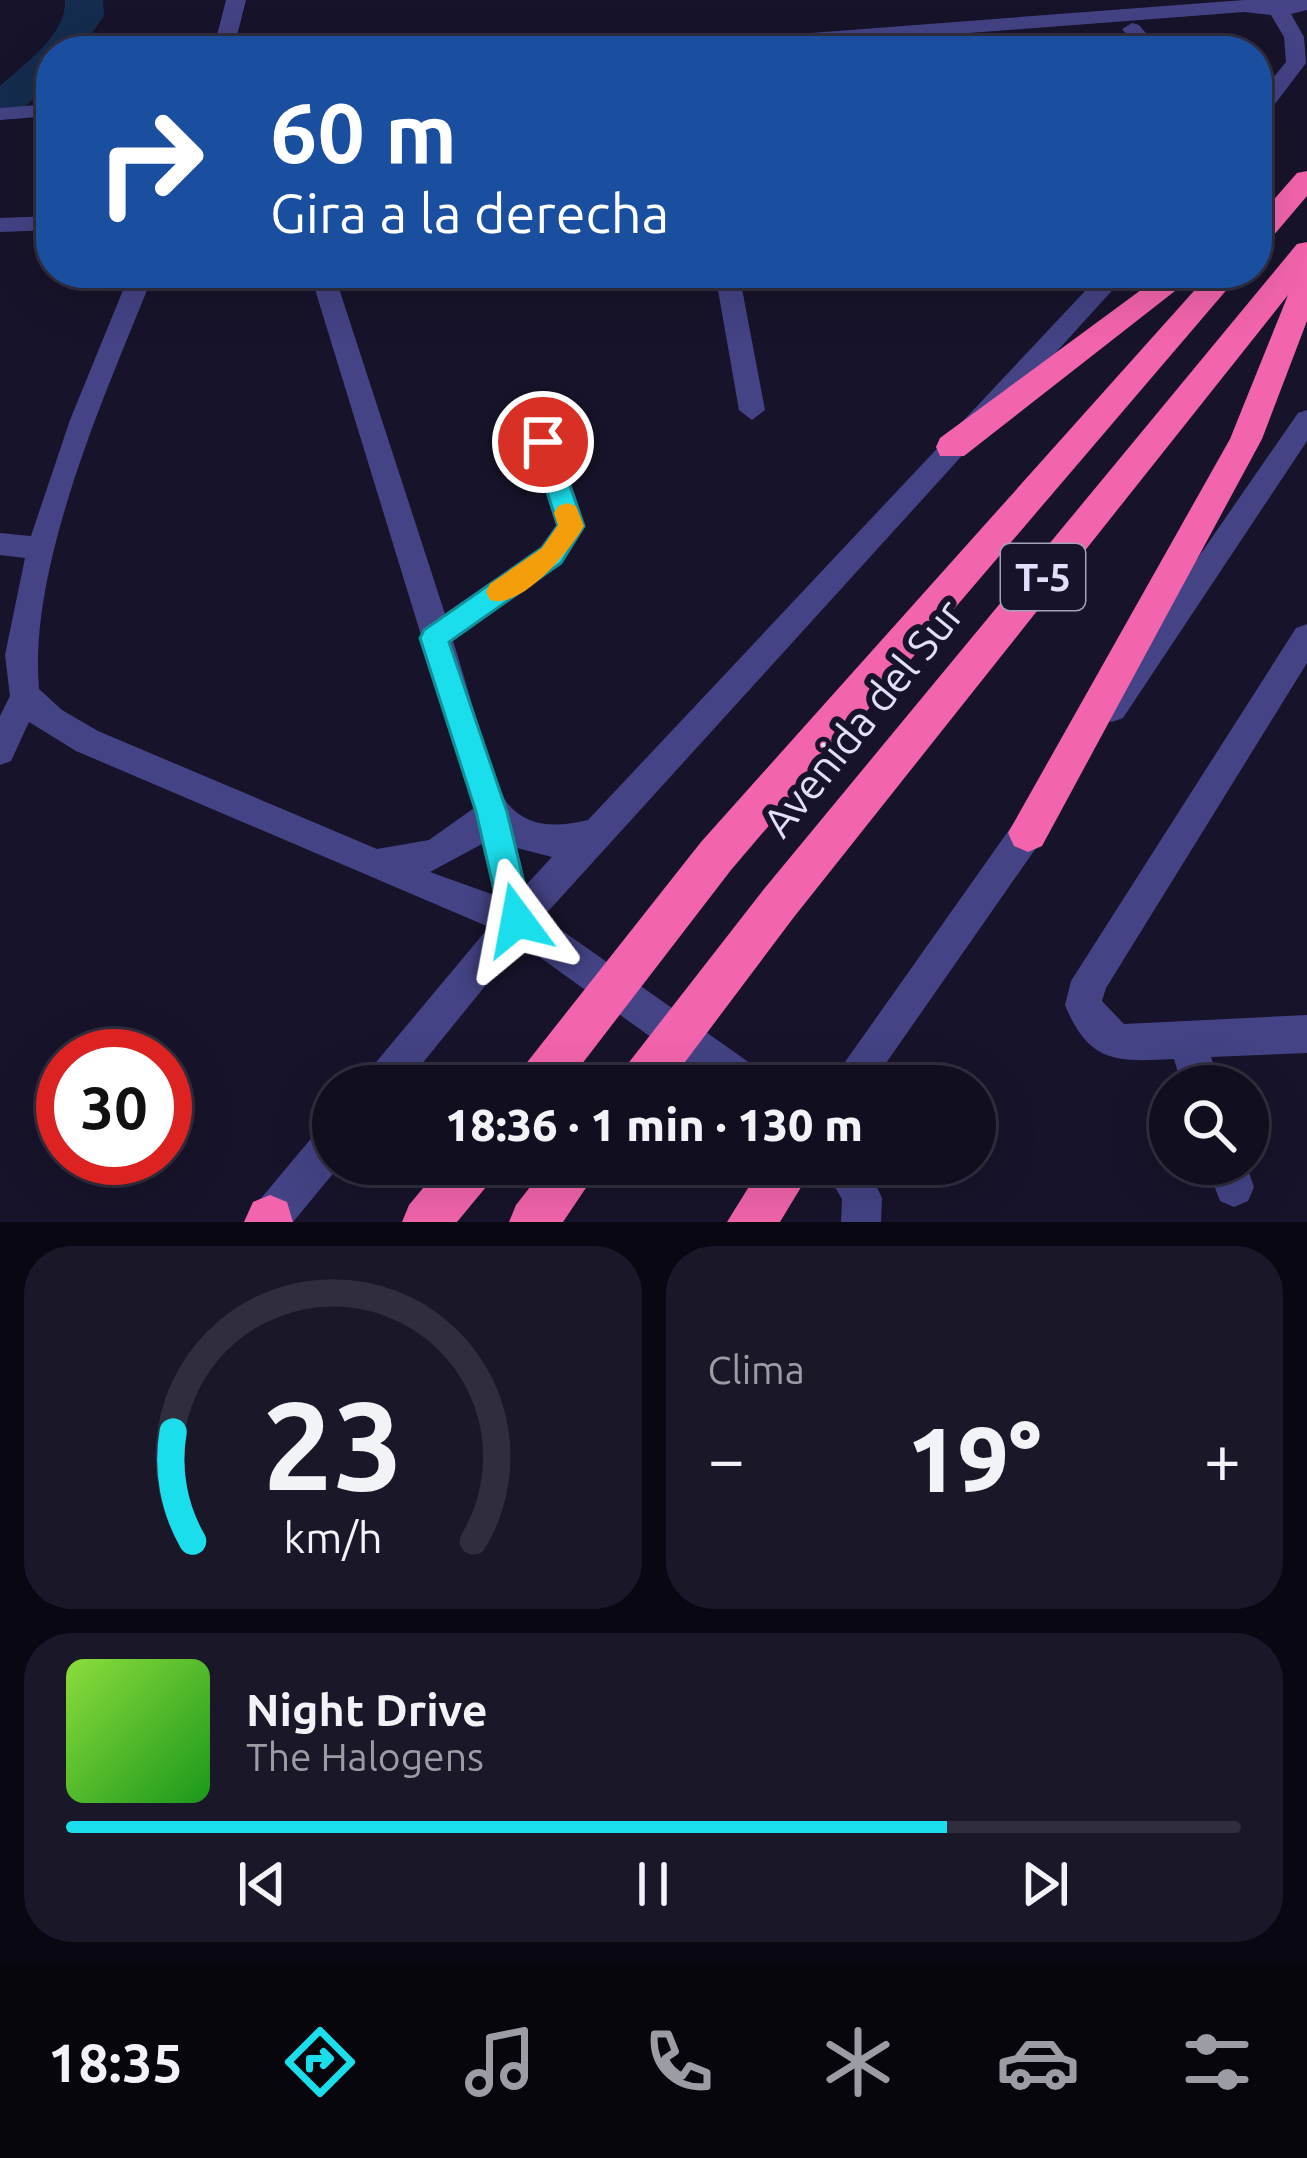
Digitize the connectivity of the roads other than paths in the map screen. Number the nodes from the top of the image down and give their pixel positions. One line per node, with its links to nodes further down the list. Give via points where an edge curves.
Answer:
1 (236, 0): 7 (street)
2 (1055, 0): 5 (street)
3 (1307, 4): 4 (street)
4 (1277, 5): 5 (street); 6 (street, via 1253,20); 11 (street, via 1294,37 1296,63)
5 (1081, 19): 8 (street)
6 (1132, 29): 9 (street); 10 (street)
7 (227, 36)
8 (854, 36)
9 (1039, 36)
10 (1138, 36)
11 (1272, 93)
12 (36, 101): 13 (street)
13 (0, 104)
14 (36, 111): 15 (street)
15 (0, 114)
16 (1307, 179): 17 (highway)
17 (1286, 204): 18 (highway); 19 (highway)
18 (1272, 214)
19 (1272, 220)
20 (36, 224): 21 (street)
21 (0, 225)
22 (1307, 251): 49 (highway, Avenida del Sur / T-5)
23 (1307, 283): 42 (highway, via 1246,439)
24 (136, 288): 35 (street)
25 (327, 288): 37 (street)
26 (730, 288): 30 (street)
27 (1102, 288): 33 (street)
28 (1163, 288): 33 (highway)
29 (1213, 288): 48 (highway, Avenida del Sur / T-5, via 716,856)
30 (752, 410)
31 (1307, 420): 42 (street)
32 (543, 442): 37 (street, via 571,526 564,540)
33 (952, 447): 41 (street)
34 (0, 544): 35 (street)
35 (41, 548): 38 (street, via 16,662)
36 (1307, 637): 46 (street, via 1089,981 1083,1005 1118,1043)
37 (434, 638): 40 (street)
38 (25, 696): 39 (street); 43 (street, via 87,741)
39 (0, 751)
40 (492, 812): 41 (street, via 533,841 562,844); 43 (street, via 462,844); 44 (street)
41 (600, 832): 44 (street)
42 (1028, 832): 51 (street)
43 (376, 865): 44 (street)
44 (517, 920): 47 (street); 50 (street)
45 (1307, 1034): 46 (street)
46 (1187, 1042): 52 (street)
47 (397, 1065)
48 (554, 1065)
49 (655, 1065)
50 (721, 1065)
51 (862, 1065)
52 (1195, 1065)
53 (312, 1168): 58 (street)
54 (457, 1185): 59 (highway)
55 (562, 1185): 60 (highway)
56 (777, 1185): 61 (highway)
57 (857, 1185): 62 (street)
58 (268, 1221)
59 (426, 1222)
60 (533, 1222)
61 (751, 1222)
62 (861, 1222)

